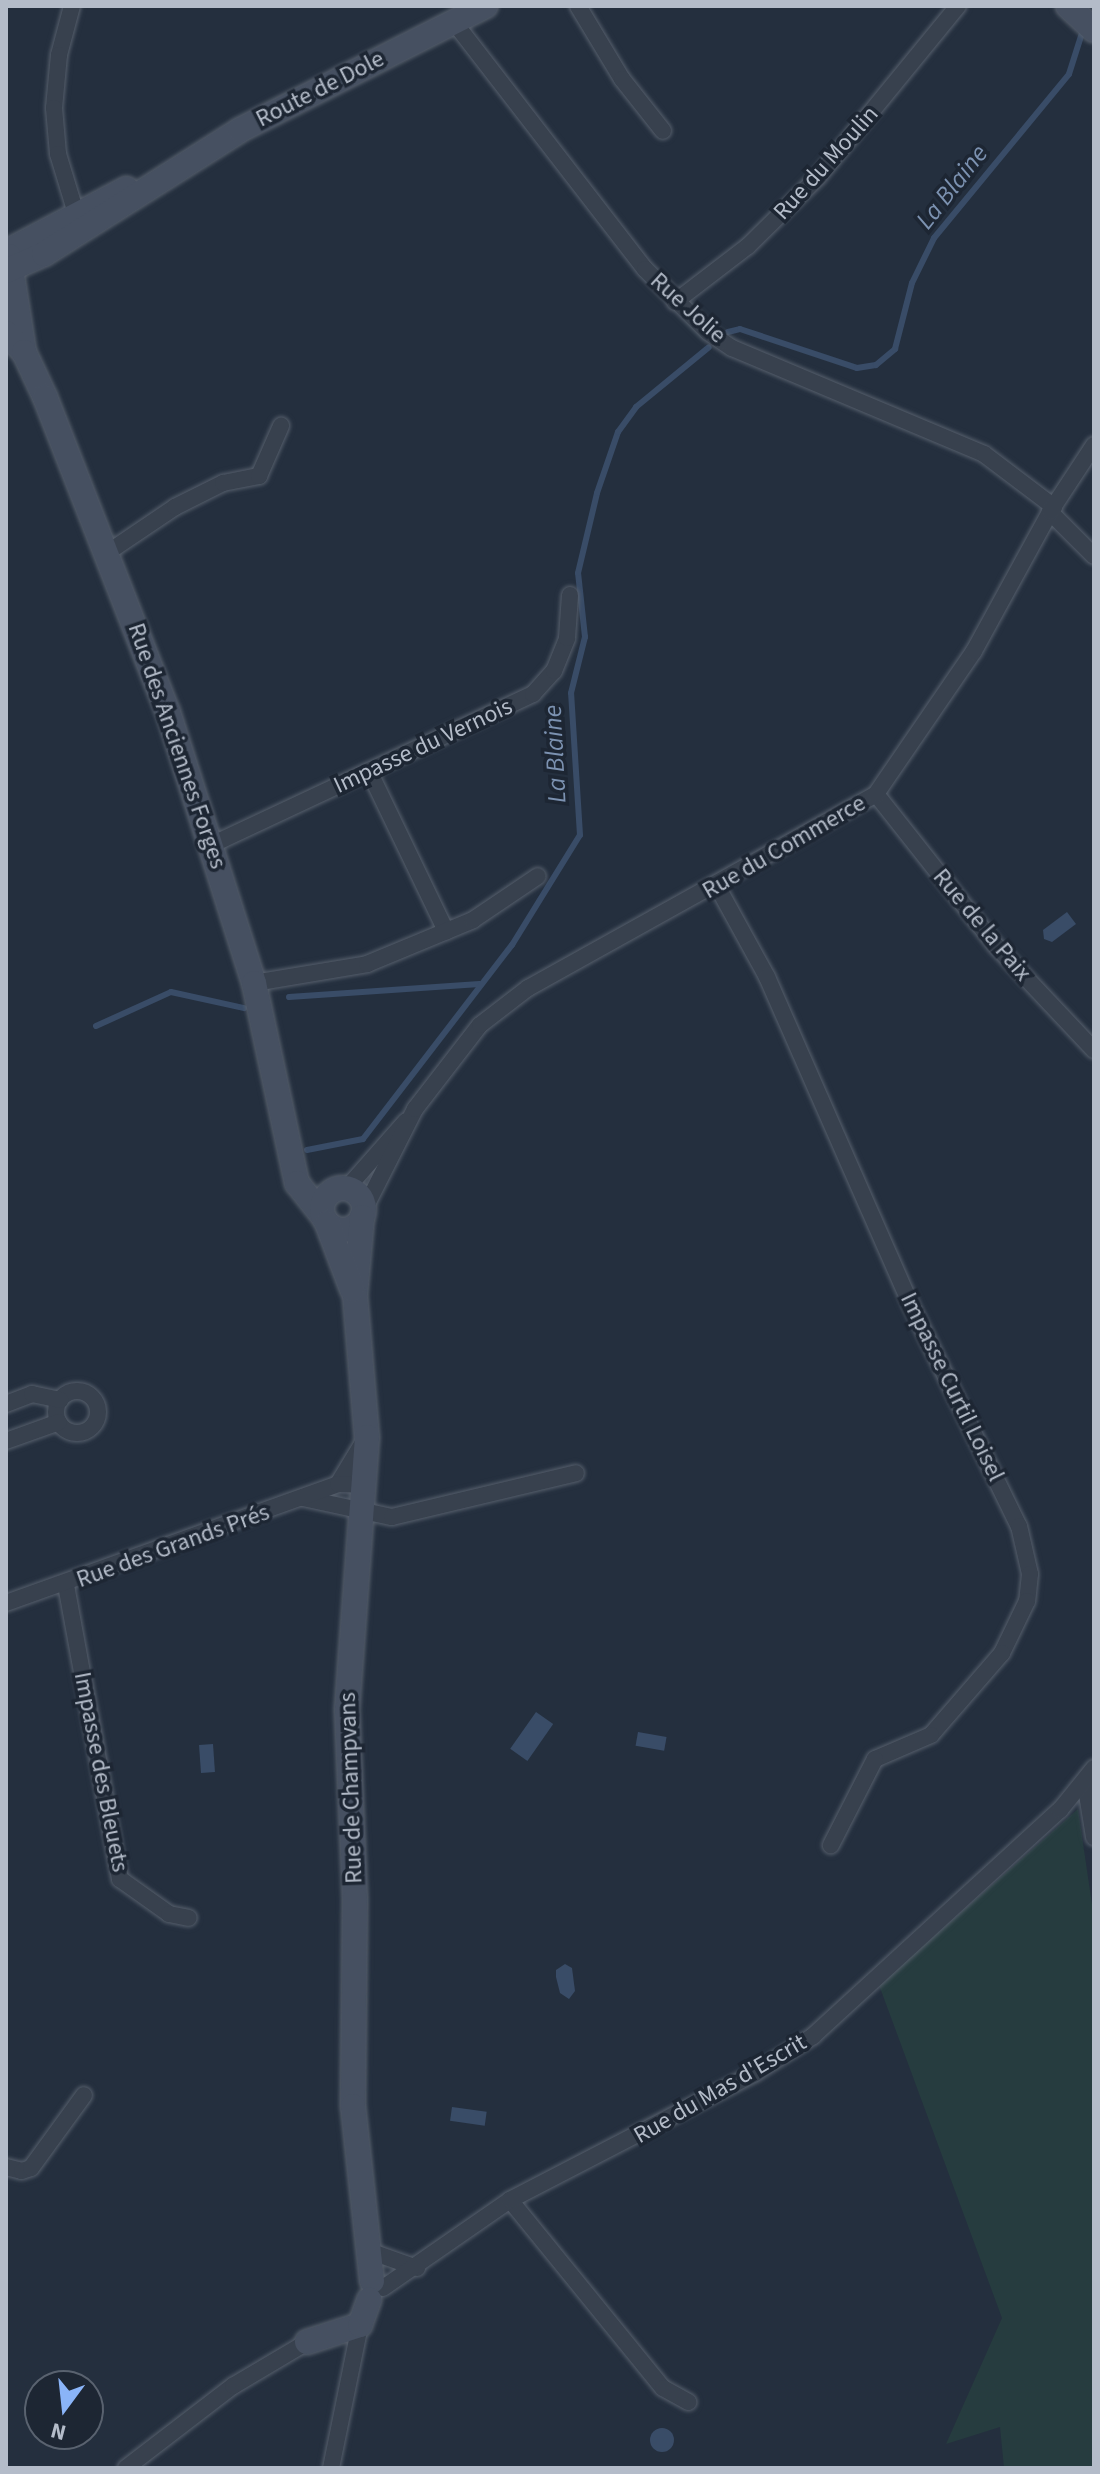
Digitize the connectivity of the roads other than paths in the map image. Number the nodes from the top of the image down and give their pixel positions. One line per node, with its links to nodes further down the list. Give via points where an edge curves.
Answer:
1 (72, 6): 9 (street, via 59,55 54,108 58,154)
2 (486, 6): 6 (street, Route de Dole)
3 (578, 6): 8 (street, via 622,79)
4 (958, 6): 11 (street, Rue du Moulin, via 818,177 748,246)
5 (1068, 6): 7 (street)
6 (454, 22): 9 (street, Route de Dole, via 302,97); 11 (street, Rue Jolie)
7 (1094, 30)
8 (663, 131)
9 (79, 221): 10 (street, Route de Dole)
10 (8, 261): 13 (street, Rue des Anciennes Forges)
11 (675, 302): 16 (street, Rue Jolie, via 732,348 984,454)
12 (6, 333): 13 (street, Rue des Anciennes Forges)
13 (24, 352): 17 (street, Rue des Anciennes Forges)
14 (281, 426): 17 (street, via 259,476 223,483 175,507)
15 (1094, 445): 16 (street, Rue du Commerce)
16 (1052, 509): 18 (street, Rue Jolie); 21 (street, Rue du Commerce, via 974,651)
17 (107, 553): 22 (street, Rue des Anciennes Forges)
18 (1094, 556)
19 (570, 595): 20 (street, Impasse du Vernois, via 567,638 554,671 533,694)
20 (369, 771): 22 (street, Impasse du Vernois); 25 (street)
21 (876, 794): 24 (street, Rue du Commerce); 27 (street, Rue de la Paix, via 996,946)
22 (213, 844): 26 (street, Rue des Anciennes Forges)
23 (538, 876): 25 (street, via 473,920)
24 (717, 886): 28 (street, Rue du Commerce, via 516,997 460,1046); 48 (street, Impasse Curtil Loisel, via 767,977 910,1303 1019,1526 1030,1574 1023,1612 1002,1653 931,1735 875,1759)
25 (446, 931): 26 (street, via 367,964)
26 (254, 983): 29 (street, Rue des Anciennes Forges)
27 (1094, 1050)
28 (410, 1117): 30 (street, Rue du Commerce); 31 (street, Rue du Commerce)
29 (293, 1152): 30 (street, via 310,1172); 32 (street, Rue des Anciennes Forges, via 297,1183)
30 (344, 1187): 31 (street, via 360,1196); 32 (street, via 323,1198)
31 (363, 1214): 32 (street, via 346,1230); 33 (street, Rue de Champvans)
32 (324, 1218): 33 (street, Rue de Champvans)
33 (355, 1295): 37 (street, Rue de Champvans)
34 (60, 1400): 35 (street, via 32,1394); 36 (street); 36 (street, via 72,1391 85,1393 95,1401 97,1414 91,1426 78,1432)
35 (6, 1404)
36 (59, 1422): 38 (street)
37 (367, 1437): 40 (street); 41 (street, Rue de Champvans)
38 (6, 1441)
39 (576, 1473): 43 (street, via 392,1517)
40 (338, 1484): 41 (street, Rue des Grands Prés); 42 (street, Rue des Grands Prés)
41 (363, 1485): 43 (street, Rue de Champvans)
42 (303, 1498): 43 (street); 44 (street, Rue des Grands Prés)
43 (359, 1512): 53 (street, Rue de Champvans, via 347,1709 355,1899 353,2106)
44 (66, 1585): 45 (street, Rue des Grands Prés); 49 (street, Impasse des Bleuets, via 120,1879 169,1914)
45 (6, 1603)
46 (1090, 1775): 47 (street); 52 (street, Rue du Mas d'Escrit, via 813,2036 745,2079)
47 (1094, 1837)
48 (831, 1845)
49 (189, 1918)
50 (84, 2095): 51 (street, via 31,2168)
51 (6, 2167)
52 (510, 2200): 54 (street, Rue du Mas d'Escrit); 59 (street, via 663,2388)
53 (369, 2251): 54 (street); 55 (street, Rue de Champvans)
54 (417, 2268): 55 (street, Rue du Mas d'Escrit)
55 (372, 2291): 56 (street, Rue de Champvans); 57 (street)
56 (360, 2325): 57 (street); 58 (street, Rue de Champvans)
57 (314, 2342): 58 (street, via 337,2346); 60 (street, via 211,2402)
58 (353, 2364): 61 (street, Rue de Champvans)
59 (688, 2402)
60 (126, 2468)
61 (331, 2468)

